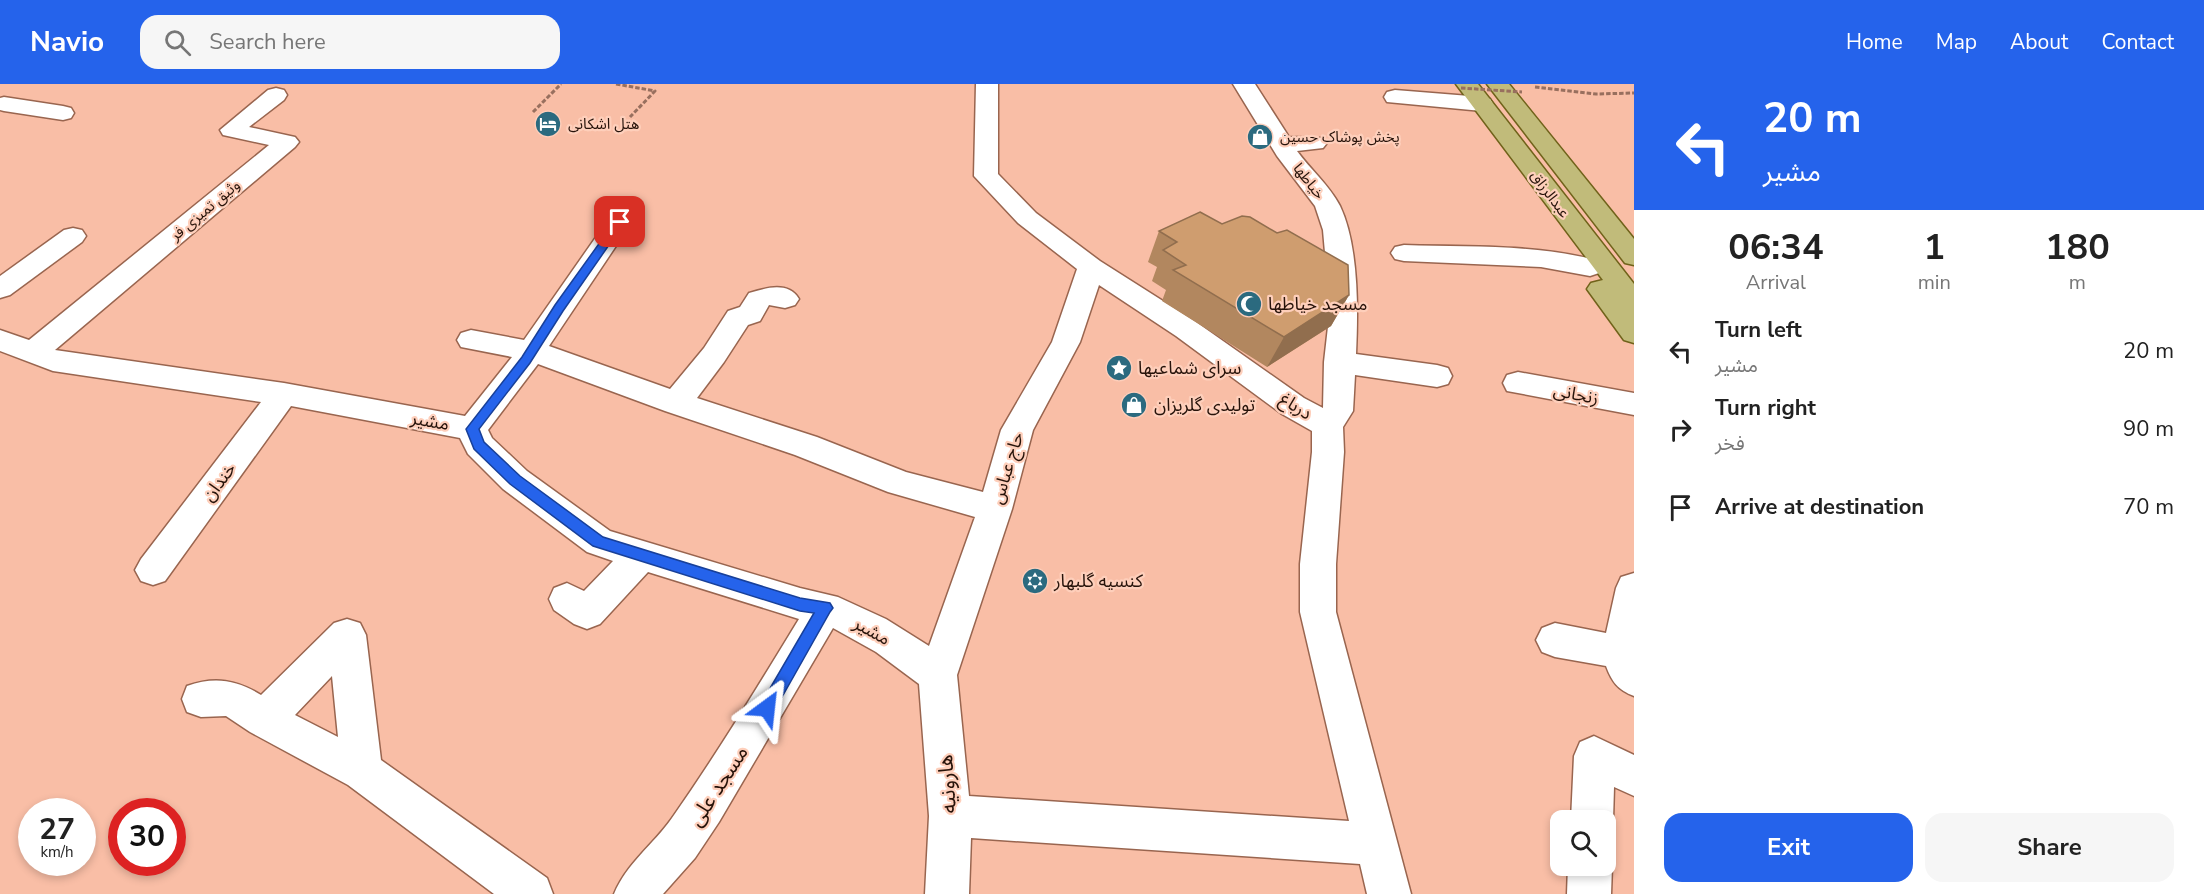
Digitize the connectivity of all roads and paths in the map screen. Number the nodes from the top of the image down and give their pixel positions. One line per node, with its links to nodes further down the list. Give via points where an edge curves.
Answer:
1 (33, 84): 12 (street)
2 (561, 84): 13 (path)
3 (616, 84): 15 (path, via 655,91)
4 (987, 84): 23 (street, درباغ, via 986,176 1027,218)
5 (1244, 84): 17 (street, خیاطها)
6 (1464, 86): 7 (path, bridge); 11 (main road, عبدالرزاق)
7 (1507, 88): 8 (path); 21 (main road, عبدالرزاق)
8 (1634, 93)
9 (276, 95): 31 (street, وثیق تمیزی فر, via 231,130 287,142)
10 (1395, 98): 11 (street)
11 (1482, 104): 22 (main road, عبدالرزاق)
12 (2, 105): 14 (street)
13 (533, 112)
14 (63, 113)
15 (630, 117)
16 (1315, 143): 17 (street)
17 (1282, 144): 32 (street, خیاطها, via 1328,205 1336,230 1344,309)
18 (624, 227): 30 (street, via 559,308)
19 (73, 236): 24 (street)
20 (1404, 253): 22 (street, via 1540,259)
21 (1632, 253)
22 (1589, 255): 26 (main road, عبدالرزاق); 27 (main road, via 1591,275)
23 (1091, 267): 38 (street, درباغ, via 1293,406); 40 (street, حاج عباس, via 1066,342 1017,430)
24 (0, 289)
25 (785, 299): 36 (street, via 774,295 759,299 750,314 738,318)
26 (1634, 303)
27 (1634, 333)
28 (0, 340): 31 (street, مشیر)
29 (471, 340): 30 (street)
30 (532, 351): 36 (street); 39 (street)
31 (33, 353): 35 (street, مشیر, via 53,361)
32 (1339, 362): 33 (street); 38 (street, خیاطها, via 1338,411)
33 (1437, 376)
34 (1518, 383): 37 (street, زنجانی)
35 (284, 394): 39 (street, مشیر); 42 (street, خندان)
36 (676, 403): 40 (street, via 806,446 900,483)
37 (1634, 404)
38 (1327, 425): 55 (street, درباغ, via 1318,612)
39 (472, 429): 41 (street, مشیر, via 479,445 515,480 598,542)
40 (995, 509): 48 (street, حاج عباس)
41 (641, 555): 43 (street, via 587,613); 45 (street, مشیر, via 800,604)
42 (153, 570)
43 (567, 599)
44 (1632, 604): 47 (street)
45 (825, 608): 48 (street, مشیر, via 879,632); 58 (street, مسجد علی, via 718,788 680,843)
46 (1555, 640): 47 (street)
47 (1627, 665)
48 (938, 675): 54 (street, هارونیه)
49 (201, 699): 50 (street, via 232,698)
50 (264, 719): 51 (street); 51 (street, via 347,635)
51 (362, 771): 57 (street)
52 (1634, 776): 53 (street, via 1594,756)
53 (1592, 810)
54 (950, 816): 55 (street); 59 (street, هارونیه)
55 (1376, 844): 60 (street, درباغ)
56 (1590, 876): 61 (street)
57 (531, 894)
58 (636, 894)
59 (947, 894)
60 (1389, 894)
61 (1589, 894)

